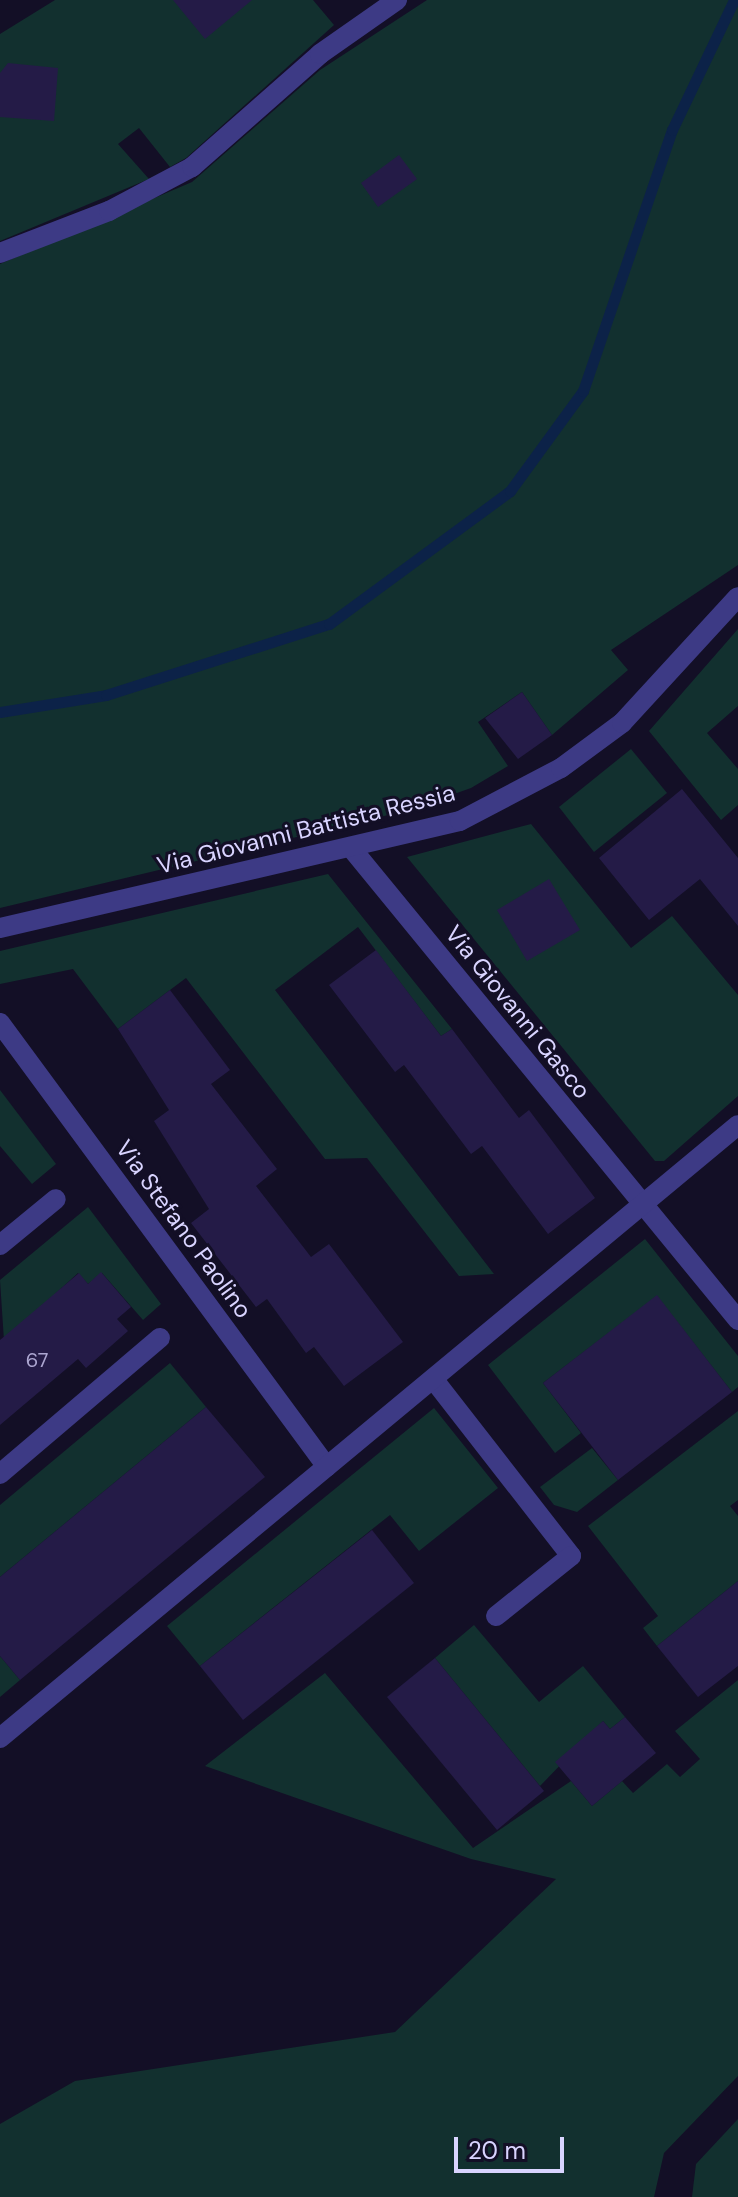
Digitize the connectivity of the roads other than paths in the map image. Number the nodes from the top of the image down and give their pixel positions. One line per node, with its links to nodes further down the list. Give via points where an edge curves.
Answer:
1 (397, 0): 2 (street, via 320,54 192,167 109,211)
2 (0, 253)
3 (738, 597): 4 (street, Via Giovanni Battista Ressia, via 622,723 561,768 460,821)
4 (352, 849): 5 (street, Via Giovanni Battista Ressia); 9 (street, Via Giovanni Gasco)
5 (0, 928)
6 (0, 1023): 14 (street, Via Stefano Paolino)
7 (738, 1125): 9 (street)
8 (56, 1199): 10 (street)
9 (644, 1208): 11 (street); 13 (street)
10 (0, 1245)
11 (738, 1320)
12 (160, 1338): 15 (street)
13 (434, 1380): 14 (street); 16 (street, via 571,1556)
14 (327, 1467): 17 (street)
15 (0, 1474)
16 (496, 1616)
17 (0, 1738)

